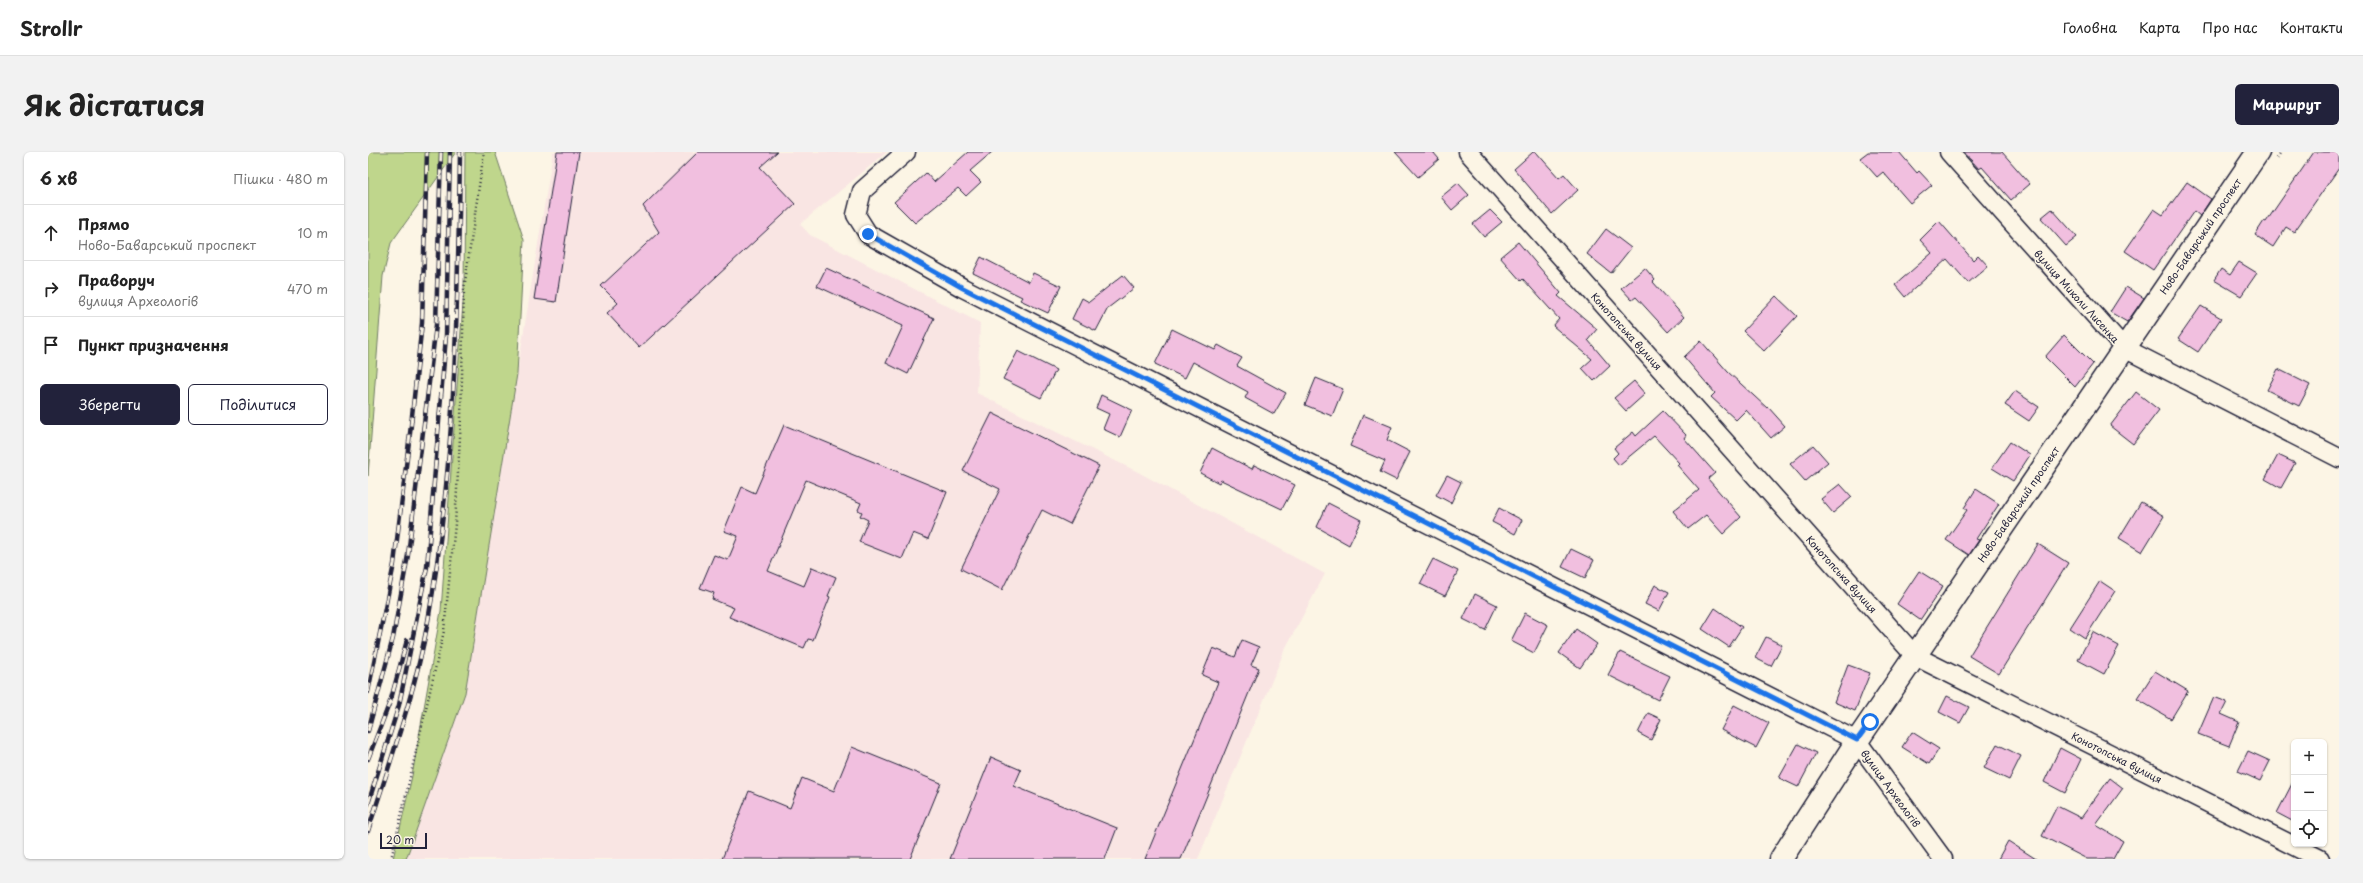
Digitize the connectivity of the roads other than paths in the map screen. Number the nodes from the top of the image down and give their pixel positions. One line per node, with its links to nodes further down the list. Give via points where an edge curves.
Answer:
1 (906, 152): 8 (street, вулиця Археологів, via 862,191 856,215 868,234 963,288)
2 (1468, 152): 7 (street, Конотопська вулиця)
3 (1949, 152): 5 (street, вулиця Миколи Лисенка)
4 (2258, 152): 5 (main road, Ново-Баварський проспект)
5 (2124, 348): 6 (street, вулиця Миколи Лисенка); 7 (main road, Ново-Баварський проспект)
6 (2339, 458)
7 (1915, 656): 8 (main road, Ново-Баварський проспект); 11 (street, Конотопська вулиця)
8 (1857, 740): 9 (main road, Ново-Баварський проспект); 10 (street, вулиця Археологів)
9 (1782, 859)
10 (1943, 859)
11 (2320, 859)

